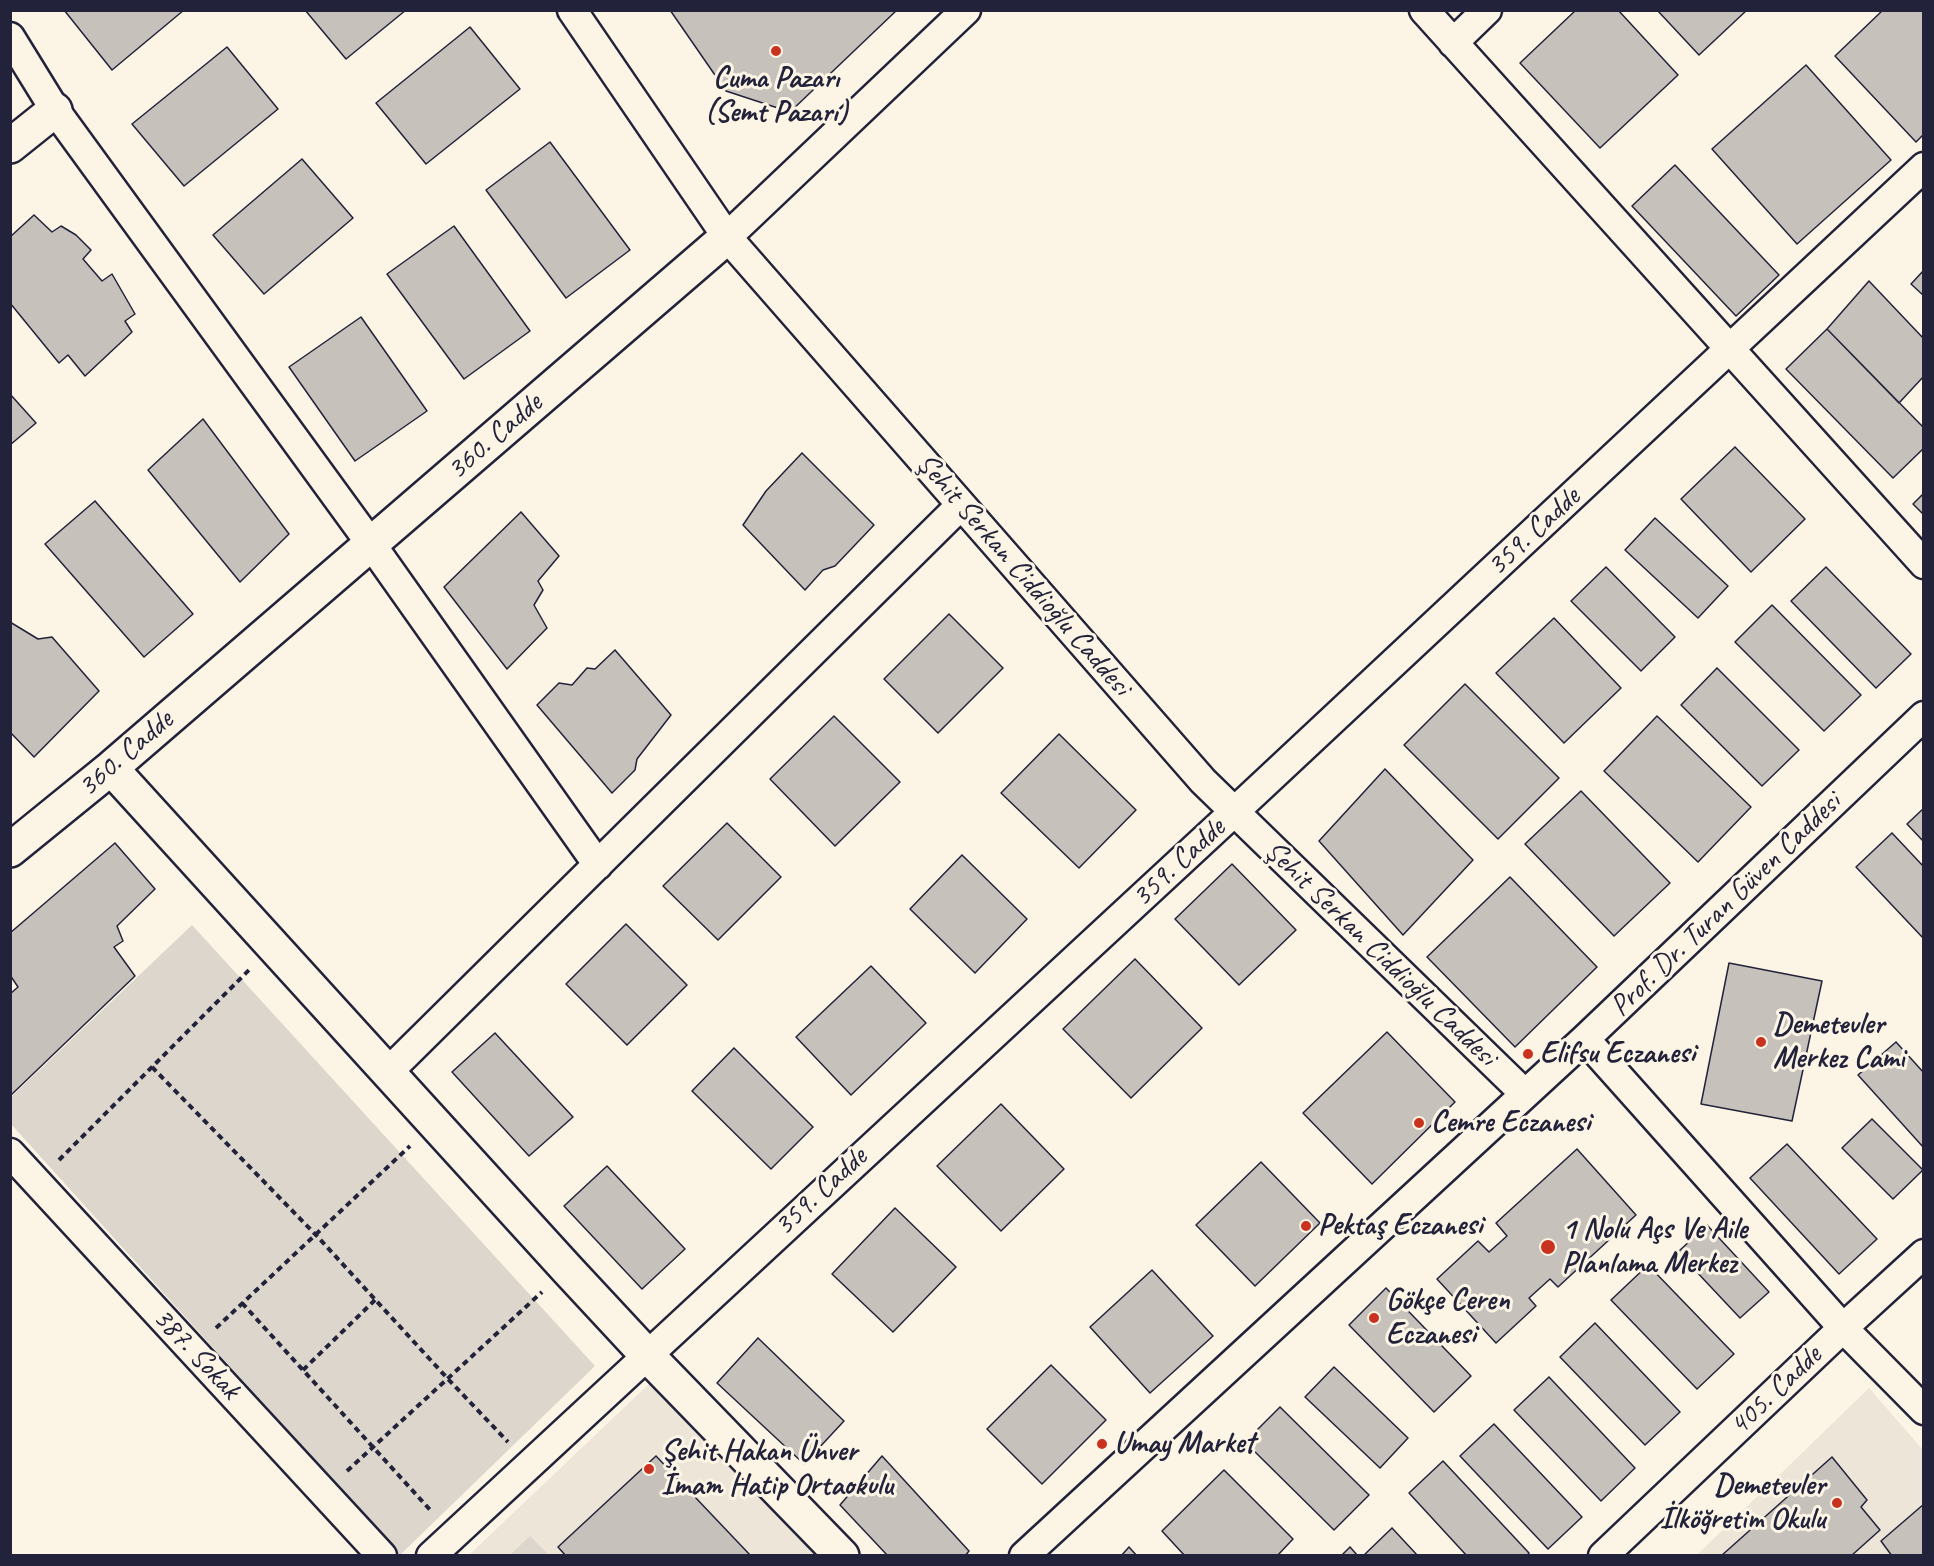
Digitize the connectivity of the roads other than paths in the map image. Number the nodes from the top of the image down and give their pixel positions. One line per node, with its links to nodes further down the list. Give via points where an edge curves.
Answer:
1 (572, 10): 10 (street, Şehit Serkan Ciddioğlu Caddesi)
2 (966, 10): 10 (street, 360. Cadde)
3 (1424, 10): 6 (street)
4 (1488, 10): 6 (street)
5 (10, 37): 7 (street)
6 (1453, 43): 11 (street)
7 (55, 110): 8 (street); 13 (street)
8 (10, 146)
9 (1923, 167): 11 (street, 359. Cadde)
10 (727, 237): 12 (street, Şehit Serkan Ciddioğlu Caddesi); 13 (street, 360. Cadde)
11 (1730, 349): 14 (street); 17 (street, 359. Cadde)
12 (962, 505): 17 (street, Şehit Serkan Ciddioğlu Caddesi); 19 (street)
13 (371, 544): 16 (street, 360. Cadde); 19 (street)
14 (1923, 564)
15 (1923, 716): 20 (street, Prof. Dr. Turan Güven Caddesi)
16 (111, 768): 18 (street, 360. Cadde); 21 (street)
17 (1234, 812): 22 (street, Şehit Serkan Ciddioğlu Caddesi); 26 (street, 359. Cadde)
18 (10, 850)
19 (598, 865): 21 (street)
20 (1585, 1039): 22 (street, Prof. Dr. Turan Güven Caddesi); 25 (street)
21 (388, 1072): 26 (street)
22 (1525, 1094): 31 (street, Prof. Dr. Turan Güven Caddesi)
23 (10, 1153): 28 (street, 387. Sokak)
24 (1923, 1254): 25 (street, 405. Cadde)
25 (1843, 1328): 27 (street); 32 (street, 405. Cadde)
26 (646, 1354): 29 (street, 359. Cadde); 30 (street)
27 (1923, 1410)
28 (382, 1556)
29 (430, 1556)
30 (842, 1556)
31 (1024, 1556)
32 (1603, 1556)

